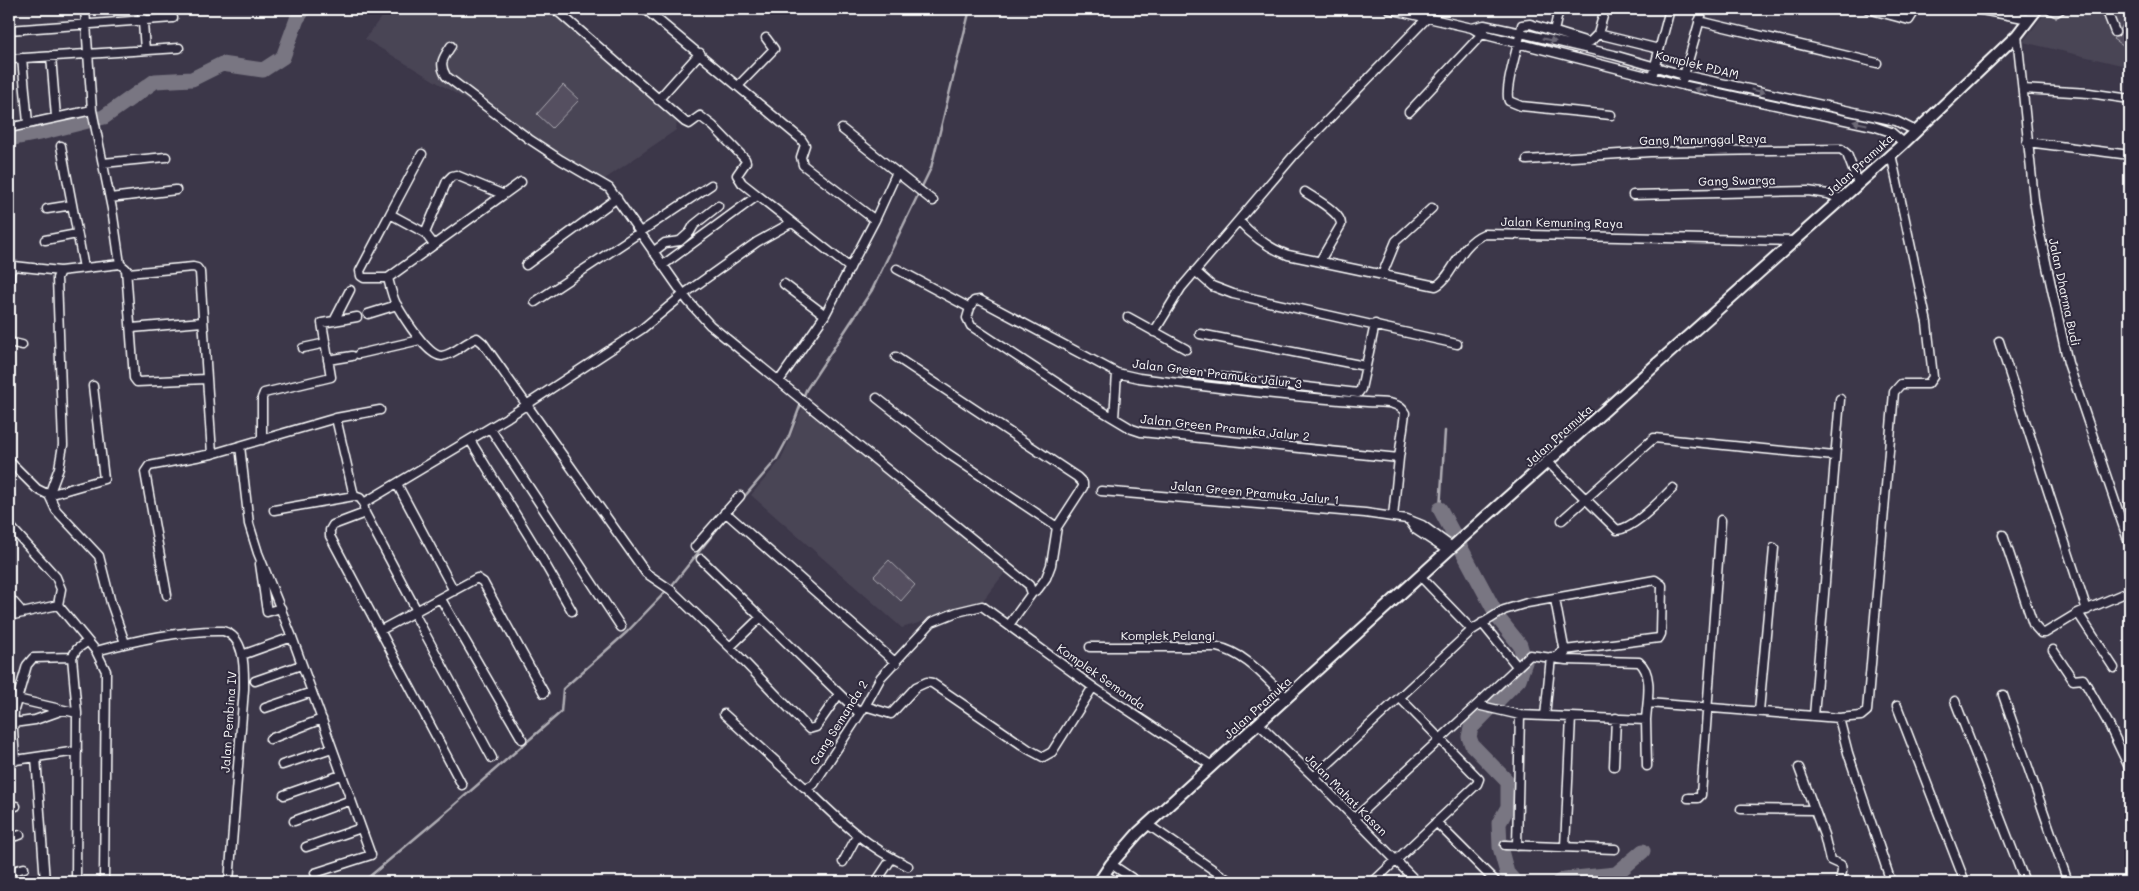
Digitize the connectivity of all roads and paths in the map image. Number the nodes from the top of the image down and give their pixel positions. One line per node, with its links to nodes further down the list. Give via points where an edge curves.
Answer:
1 (85, 9): 22 (street)
2 (142, 9): 20 (street)
3 (555, 9): 53 (street)
4 (645, 9): 39 (street)
5 (1389, 9): 18 (street, Komplek PDAM)
6 (1560, 9): 26 (street)
7 (1605, 9): 30 (street)
8 (1670, 9): 36 (street)
9 (1703, 9): 21 (street)
10 (1868, 9): 11 (street, via 1910,20)
11 (1916, 9)
12 (1976, 9): 19 (street)
13 (2037, 9): 19 (main road, Jalan Pramuka)
14 (2049, 9): 15 (street, via 2056,12)
15 (2061, 9)
16 (2102, 9): 27 (street, via 2108,14)
17 (173, 18): 20 (street)
18 (1427, 18): 24 (street, Komplek PDAM); 92 (street, via 1301,147)
19 (2029, 19): 31 (main road, Jalan Pramuka)
20 (143, 20): 22 (street); 37 (street)
21 (1699, 21): 43 (street); 45 (street)
22 (86, 24): 25 (street); 38 (street)
23 (1484, 25): 24 (street, Komplek PDAM); 28 (street, Komplek PDAM); 29 (street)
24 (1472, 28): 29 (street, Komplek PDAM)
25 (9, 30)
26 (1554, 31): 28 (street, via 1526,23 1522,25); 30 (street, via 1588,42)
27 (2115, 32)
28 (1521, 33): 33 (street); 44 (street, Komplek PDAM, one-way to 44)
29 (1482, 34): 33 (street, Komplek PDAM); 54 (street)
30 (1598, 34): 36 (street)
31 (2017, 34): 50 (street, Jalan Dharma Budi); 62 (main road, Jalan Pramuka)
32 (766, 38): 48 (street, via 774,49)
33 (1520, 43): 46 (street, Komplek PDAM); 56 (street, via 1506,91 1513,104)
34 (452, 46): 83 (street, via 441,62 446,76 529,139 604,185)
35 (178, 48): 37 (street)
36 (1659, 49): 44 (street)
37 (145, 50): 38 (street)
38 (89, 52): 40 (street); 55 (street)
39 (700, 53): 48 (street); 53 (street)
40 (51, 56): 41 (street); 57 (street)
41 (22, 58): 42 (street); 59 (street)
42 (9, 59)
43 (1877, 64)
44 (1655, 66): 45 (street, Komplek PDAM); 46 (street)
45 (1684, 75): 47 (street, Komplek PDAM); 49 (street)
46 (1652, 78): 49 (street, Komplek PDAM)
47 (1727, 84): 51 (street); 58 (street, Komplek PDAM, one-way to 58)
48 (738, 85): 91 (street, via 801,139 805,145 801,161 809,171)
49 (1682, 85): 51 (street, Komplek PDAM, one-way to 49)
50 (2023, 89): 52 (street); 64 (street, Jalan Dharma Budi)
51 (1725, 95): 63 (street, Komplek PDAM, one-way to 51)
52 (2130, 99)
53 (658, 100): 81 (street, via 688,124 700,116 714,126 745,159 738,179)
54 (1409, 112)
55 (93, 113): 57 (street); 72 (street)
56 (1612, 115)
57 (56, 117): 59 (street)
58 (1896, 121): 62 (street, Komplek PDAM); 63 (street)
59 (28, 123): 60 (street)
60 (9, 128)
61 (842, 129): 73 (street)
62 (1916, 131): 65 (main road, Jalan Pramuka)
63 (1891, 132): 65 (street, Komplek PDAM)
64 (2027, 142): 69 (street); 180 (street, Jalan Dharma Budi, via 2039,230 2068,363)
65 (1904, 143): 68 (main road, Jalan Pramuka)
66 (62, 146): 86 (street)
67 (422, 154): 90 (street)
68 (1891, 154): 75 (main road, Jalan Pramuka); 249 (street, via 1927,323 1933,377 1928,384 1901,384 1894,392 1868,708 1861,716)
69 (2130, 155)
70 (166, 157): 72 (street)
71 (1527, 160): 75 (street, Gang Manunggal Raya, via 1650,152 1840,150 1847,154)
72 (103, 163): 82 (street)
73 (897, 172): 85 (street); 91 (street)
74 (521, 182): 79 (street)
75 (1858, 184): 84 (main road, Jalan Pramuka)
76 (711, 185): 94 (street)
77 (176, 190): 82 (street)
78 (1305, 192): 101 (street, via 1342,221)
79 (502, 194): 95 (street, via 452,176); 99 (street)
80 (1633, 195): 84 (street, Gang Swarga, via 1808,191)
81 (757, 196): 93 (street); 104 (street)
82 (110, 198): 102 (street)
83 (617, 198): 94 (street); 103 (street)
84 (1841, 199): 98 (main road, Jalan Pramuka)
85 (933, 201)
86 (72, 205): 89 (street); 96 (street)
87 (718, 206): 100 (street, via 680,241 665,243)
88 (1432, 208): 111 (street, via 1396,241)
89 (47, 209)
90 (390, 214): 95 (street); 112 (street, via 360,271 364,278)
91 (875, 220): 106 (street)
92 (1239, 221): 101 (street, Jalan Kemuning Raya, via 1276,251); 109 (street)
93 (791, 224): 106 (street); 116 (street, via 757,242)
94 (639, 231): 100 (street); 117 (street)
95 (425, 233): 99 (street)
96 (77, 234): 97 (street); 105 (street)
97 (45, 240)
98 (1794, 241): 111 (street, Jalan Kemuning Raya, via 1490,233 1478,236 1468,245 1436,286); 160 (main road, Jalan Pramuka)
99 (434, 245): 112 (street)
100 (654, 252): 104 (street)
101 (1320, 261): 111 (street, Jalan Kemuning Raya)
102 (120, 264): 105 (street); 110 (street)
103 (526, 265)
104 (663, 265): 116 (street)
105 (84, 268): 108 (street)
106 (850, 268): 121 (street)
107 (897, 269): 119 (street)
108 (60, 271): 114 (street, via 14,266 10,272); 164 (street, via 57,278 62,444 59,468)
109 (1195, 271): 126 (street, via 1212,286 1233,294); 128 (street, via 1172,300)
110 (128, 273): 125 (street, via 197,268); 127 (street, via 125,276)
111 (1382, 275)
112 (388, 278): 118 (street)
113 (784, 284): 121 (street)
114 (9, 288)
115 (350, 290): 124 (street)
116 (684, 294): 144 (street, via 710,325); 148 (street, via 642,329)
117 (535, 302)
118 (397, 305): 120 (street); 130 (street)
119 (970, 308): 141 (street, Jalan Green Pramuka Jalur 3, via 974,301 980,300); 151 (street, Jalan Green Pramuka Jalur 2, via 967,318 971,326)
120 (368, 314)
121 (825, 315): 144 (street)
122 (356, 317): 124 (street)
123 (1128, 317): 128 (street)
124 (334, 321): 133 (street, via 322,322)
125 (202, 322): 127 (street); 143 (street)
126 (1375, 324): 134 (street); 140 (street)
127 (132, 328): 143 (street, via 134,378 137,382)
128 (1154, 332): 137 (street)
129 (1200, 334): 140 (street)
130 (420, 340): 139 (street); 148 (street, via 433,353 442,356 479,339)
131 (1999, 341): 195 (street)
132 (9, 342): 135 (street)
133 (326, 343): 136 (street); 139 (street)
134 (1457, 344)
135 (22, 346)
136 (302, 348)
137 (1186, 349)
138 (896, 357): 176 (street, via 1081,480 1083,487)
139 (328, 360): 153 (street, via 331,377 264,393)
140 (1365, 366): 142 (street, via 1361,389 1355,393)
141 (1118, 373): 151 (street); 158 (street, Jalan Green Pramuka Jalur 3, via 1163,381 1395,404 1405,413)
142 (1186, 373)
143 (206, 378): 156 (street)
144 (779, 381): 187 (street, via 1006,565 1029,585)
145 (93, 386): 164 (street, via 104,479)
146 (877, 398): 176 (street, via 947,452)
147 (1840, 399): 157 (street)
148 (526, 405): 152 (street); 210 (street, via 640,567 669,588)
149 (380, 410): 150 (street)
150 (336, 418): 153 (street); 165 (street)
151 (1114, 418): 158 (street, Jalan Green Pramuka Jalur 2, via 1122,425 1141,432)
152 (490, 428): 154 (street); 204 (street)
153 (262, 440): 155 (street)
154 (470, 440): 161 (street); 196 (street)
155 (240, 446): 156 (street); 182 (street, via 249,524)
156 (212, 454): 188 (street, via 146,468)
157 (1834, 456): 167 (street, via 1654,438); 247 (street)
158 (1400, 458): 172 (street)
159 (9, 461): 164 (street, via 37,489)
160 (1548, 462): 167 (street); 178 (main road, Jalan Pramuka)
161 (397, 484): 168 (street); 185 (street)
162 (1673, 488): 167 (street, via 1638,520 1620,530)
163 (1102, 491): 172 (street, Jalan Green Pramuka Jalur 1)
164 (49, 496): 209 (street, via 56,510 99,556)
165 (354, 496): 168 (street); 169 (street)
166 (740, 496): 171 (street)
167 (1586, 498): 173 (street)
168 (364, 503): 170 (street)
169 (274, 510)
170 (365, 513): 197 (street); 205 (street, via 333,525 330,532)
171 (728, 515): 179 (street); 220 (street)
172 (1394, 517): 178 (street, Jalan Green Pramuka Jalur 1, via 1422,525)
173 (1562, 520)
174 (1721, 520): 235 (street)
175 (9, 525): 192 (street, via 56,577 61,589)
176 (1058, 526): 187 (street, via 1046,578)
177 (2004, 535): 199 (street, via 2037,631 2045,633)
178 (1454, 545): 184 (main road, Jalan Pramuka)
179 (695, 546)
180 (2130, 546)
181 (1774, 548): 240 (street)
182 (258, 553): 194 (street); 194 (street, via 267,612)
183 (701, 559): 201 (street)
184 (1420, 576): 206 (street); 229 (main road, Jalan Pramuka)
185 (454, 591): 190 (street); 226 (street, via 477,578 483,582)
186 (2130, 591): 195 (street)
187 (1032, 593): 203 (street)
188 (167, 595)
189 (9, 596): 198 (street)
190 (441, 599): 197 (street); 256 (street)
191 (1555, 599): 202 (street, via 1504,610); 212 (street); 212 (street, via 1655,580 1663,590 1659,638)
192 (58, 605): 198 (street); 208 (street)
193 (978, 606): 203 (street, Komplek Semanda, via 988,609); 220 (street, Gang Semanda 2, via 932,622)
194 (281, 608): 207 (street)
195 (2087, 610): 199 (street)
196 (572, 611)
197 (416, 612): 205 (street); 260 (street)
198 (23, 613): 200 (street)
199 (2078, 613): 222 (street)
200 (9, 616)
201 (761, 617): 210 (street); 227 (street)
202 (1482, 623): 206 (street); 219 (street)
203 (1009, 625): 224 (street, Komplek Semanda)
204 (621, 627)
205 (381, 630): 270 (street)
206 (1472, 630): 230 (street)
207 (292, 637): 215 (street); 221 (street)
208 (87, 642): 214 (street); 216 (street)
209 (125, 643): 214 (street, Jalan Pembina IV); 215 (street, Jalan Pembina IV, via 223,632 235,638)
210 (730, 647): 227 (street, via 809,729 816,727)
211 (1090, 647): 229 (street, Komplek Pelangi, via 1228,649 1238,654)
212 (1565, 650): 217 (street); 218 (street)
213 (2053, 650): 267 (street, via 2073,680 2083,679)
214 (96, 651): 301 (street, via 106,671)
215 (242, 655): 302 (street, Jalan Pembina IV, via 244,689)
216 (72, 657): 231 (street, via 30,660); 241 (street)
217 (1552, 658): 218 (street); 219 (street, via 1536,655); 245 (street)
218 (1566, 660): 233 (street, via 1639,662 1647,671)
219 (1522, 661): 237 (street)
220 (896, 663): 234 (street, Gang Semanda 2, via 881,677)
221 (301, 665): 223 (street); 225 (street)
222 (2114, 668)
223 (255, 681)
224 (1093, 687): 234 (street, via 1052,752 1043,756 932,683 916,686 891,714); 263 (street, Komplek Semanda)
225 (312, 692): 238 (street); 250 (street)
226 (544, 693)
227 (839, 694): 242 (street)
228 (2003, 695): 314 (street)
229 (1287, 698): 253 (main road, Jalan Pramuka)
230 (1400, 698): 254 (street); 269 (street)
231 (17, 699): 239 (street); 252 (street)
232 (1956, 701): 313 (street)
233 (1648, 703): 235 (street); 251 (street)
234 (865, 706): 242 (street, Gang Semanda 2)
235 (1708, 706): 240 (street); 273 (street, via 1701,795)
236 (1897, 706): 312 (street)
237 (1484, 707): 244 (street); 254 (street)
238 (265, 708)
239 (63, 710): 241 (street); 252 (street)
240 (1759, 711): 247 (street)
241 (77, 713): 258 (street)
242 (859, 713): 271 (street, Gang Semanda 2, via 814,784)
243 (724, 714): 271 (street)
244 (1520, 715): 245 (street); 286 (street)
245 (1546, 716): 246 (street)
246 (1571, 716): 248 (street); 288 (street)
247 (1814, 716): 249 (street)
248 (1616, 718): 251 (street); 264 (street)
249 (1840, 718): 311 (street, via 1848,753)
250 (322, 719): 255 (street); 257 (street)
251 (1646, 720): 265 (street)
252 (13, 723): 261 (street)
253 (1259, 724): 263 (main road, Jalan Pramuka); 269 (street, Jalan Mahat Kasan)
254 (1441, 738): 277 (street); 279 (street, via 1479,779)
255 (270, 739)
256 (522, 739)
257 (332, 748): 262 (street); 268 (street)
258 (77, 751): 259 (street); 300 (street)
259 (36, 758): 261 (street); 299 (street)
260 (492, 758)
261 (12, 761)
262 (282, 765)
263 (1212, 766): 280 (main road, Jalan Pramuka)
264 (1614, 766)
265 (1647, 766)
266 (1799, 768): 276 (street)
267 (2130, 769)
268 (341, 775): 272 (street); 274 (street)
269 (1314, 777): 277 (street, Jalan Mahat Kasan)
270 (462, 785)
271 (806, 788): 283 (street)
272 (284, 795)
273 (1688, 798)
274 (350, 800): 278 (street); 281 (street)
275 (1741, 809): 276 (street)
276 (1814, 810): 310 (street, via 1830,860 1841,864)
277 (1354, 819): 291 (street, Jalan Mahat Kasan)
278 (294, 821)
279 (1436, 822): 291 (street); 309 (street)
280 (1147, 824): 293 (main road, Jalan Pramuka); 306 (street)
281 (361, 828): 287 (street); 297 (street, via 371,855)
282 (20, 835): 284 (street)
283 (857, 836): 290 (street); 292 (street)
284 (9, 838)
285 (1505, 845): 286 (street)
286 (1517, 846): 288 (street)
287 (306, 847)
288 (1565, 847): 289 (street)
289 (1615, 849)
290 (892, 858): 294 (street); 303 (street)
291 (1395, 860): 307 (street); 308 (street, Jalan Mahat Kasan)
292 (843, 862)
293 (1111, 864): 298 (main road, Jalan Pramuka); 305 (street)
294 (908, 866)
295 (24, 868): 296 (street)
296 (9, 872)
297 (315, 873)
298 (1101, 878): 304 (street)
299 (45, 882)
300 (76, 882)
301 (104, 882)
302 (229, 882)
303 (876, 882)
304 (1116, 882)
305 (1138, 882)
306 (1231, 882)
307 (1373, 882)
308 (1417, 882)
309 (1496, 882)
310 (1840, 882)
311 (1891, 882)
312 (1966, 882)
313 (2025, 882)
314 (2068, 882)

